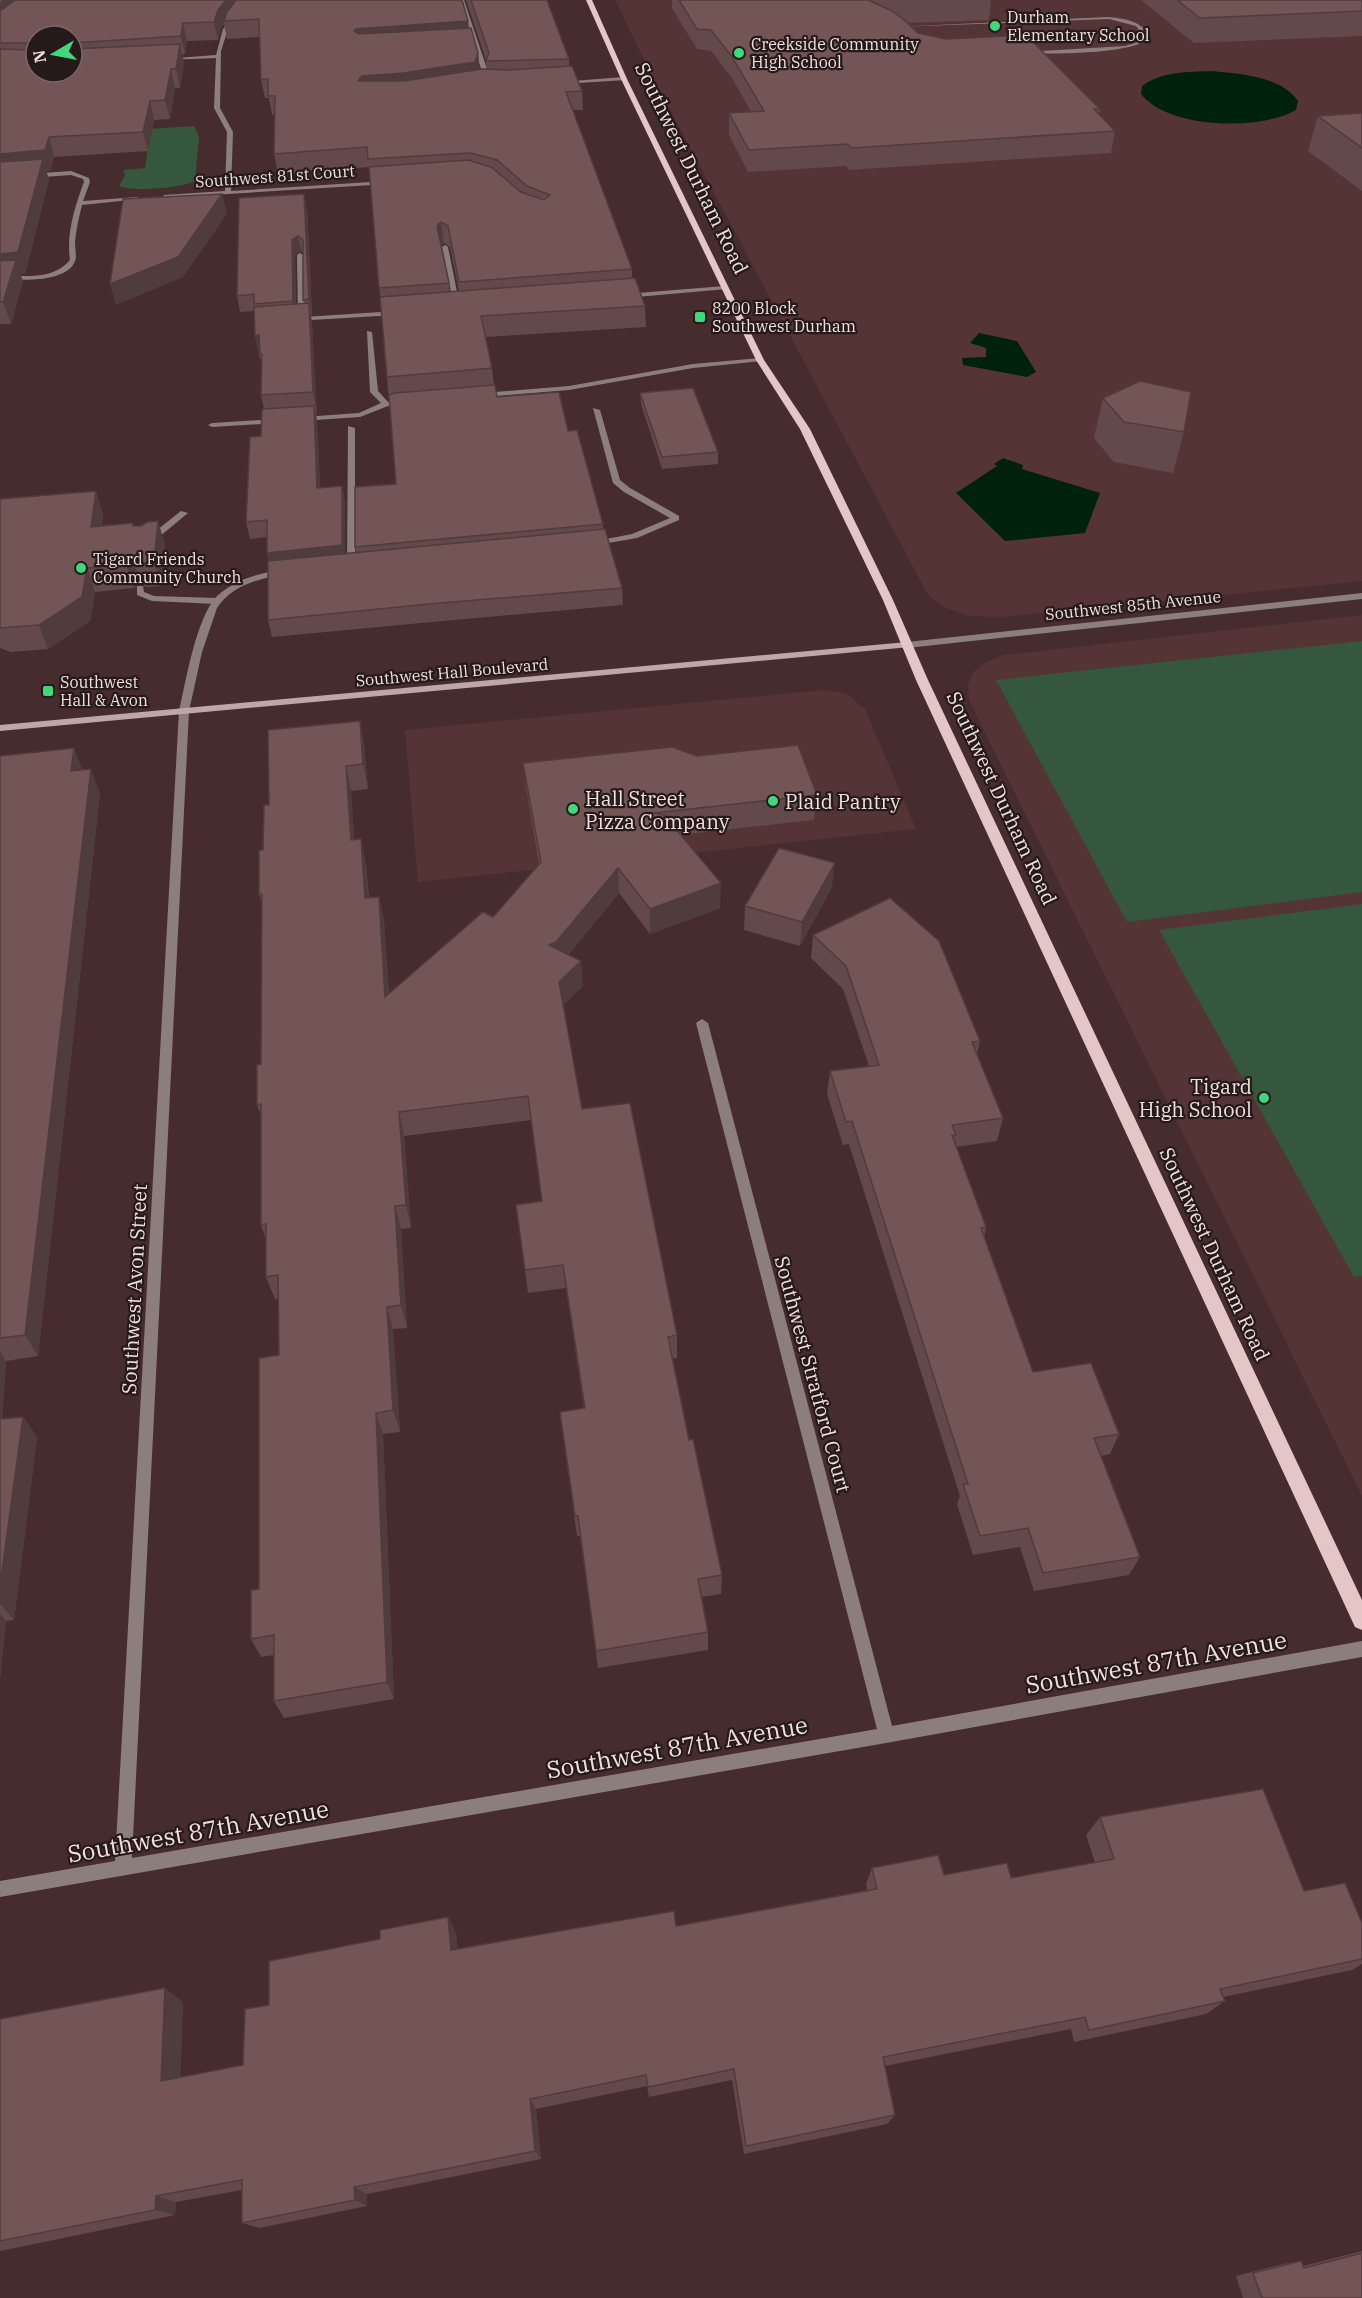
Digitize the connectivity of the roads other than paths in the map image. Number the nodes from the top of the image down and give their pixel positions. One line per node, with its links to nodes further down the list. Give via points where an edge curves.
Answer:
1 (249, 0): 8 (street, via 224,31)
2 (462, 0): 5 (street)
3 (589, 0): 10 (main road, Southwest Durham Road)
4 (904, 35): 7 (street, via 891,27 1097,17 1133,23 1144,29 1148,38 1125,47)
5 (476, 42): 6 (street); 12 (street, via 485,72 481,79 487,84)
6 (464, 43)
7 (1018, 54)
8 (219, 56): 9 (street); 15 (street, via 216,108 230,132)
9 (162, 59)
10 (624, 79): 11 (street); 22 (main road, Southwest Durham Road)
11 (556, 83)
12 (473, 85)
13 (0, 178): 18 (street, via 81,175 87,182)
14 (390, 183): 15 (street, Southwest 81st Court)
15 (228, 193): 16 (street, Southwest 81st Court)
16 (160, 197)
17 (149, 198): 18 (street)
18 (82, 203): 21 (street, via 74,222 73,260 60,272 33,278)
19 (445, 247): 24 (street)
20 (300, 255): 28 (street)
21 (0, 278)
22 (725, 288): 23 (street); 31 (main road, Southwest Durham Road)
23 (620, 296)
24 (458, 308): 25 (street); 26 (street)
25 (469, 308)
26 (446, 309)
27 (402, 313): 28 (street)
28 (301, 320): 29 (street)
29 (290, 321)
30 (369, 332): 34 (street, via 374,392)
31 (760, 360): 32 (street, via 693,366 569,388); 48 (main road, Southwest Durham Road, via 805,429)
32 (476, 396)
33 (418, 400): 34 (street)
34 (386, 404): 36 (street, via 360,415)
35 (596, 410): 39 (street, via 616,481 676,518 634,536)
36 (212, 425)
37 (351, 428): 42 (street)
38 (184, 513): 40 (street)
39 (581, 545)
40 (145, 546)
41 (363, 564): 42 (street)
42 (351, 566): 43 (street)
43 (339, 567)
44 (293, 571): 47 (street, via 239,585)
45 (140, 588): 47 (street, via 140,592 152,597)
46 (1362, 596): 48 (street, Southwest 85th Avenue)
47 (216, 601): 49 (street, Southwest Avon Street)
48 (907, 645): 49 (main road, Southwest Hall Boulevard); 52 (main road, Southwest Durham Road)
49 (184, 711): 50 (main road, Southwest Hall Boulevard); 55 (street, Southwest Avon Street)
50 (0, 728)
51 (702, 1023): 54 (street, Southwest Stratford Court)
52 (1362, 1621)
53 (1362, 1649): 54 (street, Southwest 87th Avenue)
54 (886, 1735): 55 (street, Southwest 87th Avenue)
55 (123, 1868): 56 (street, Southwest 87th Avenue)
56 (0, 1889)

